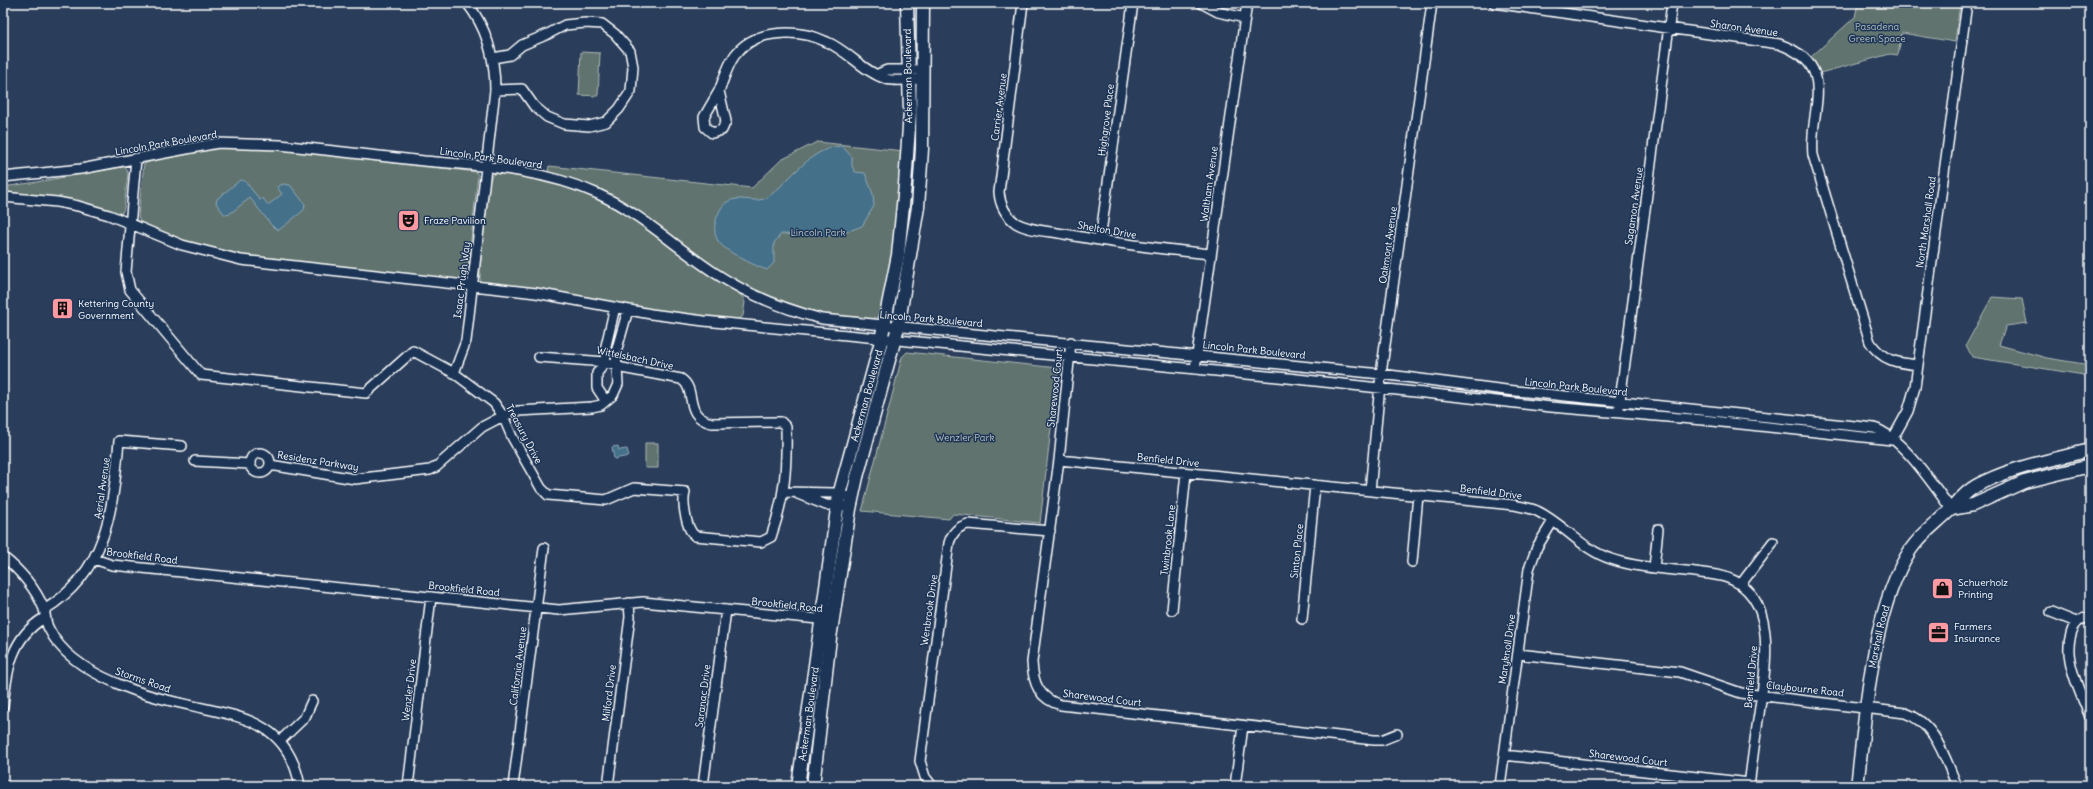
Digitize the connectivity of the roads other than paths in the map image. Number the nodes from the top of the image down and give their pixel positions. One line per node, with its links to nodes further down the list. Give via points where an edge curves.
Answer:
1 (467, 3): 14 (street, Isaac Prugh Way, via 482,27)
2 (907, 3): 15 (street, Ackerman Boulevard)
3 (923, 3): 16 (street, Ackerman Boulevard)
4 (1023, 3): 23 (street, Carrier Avenue, via 999,192)
5 (1133, 3): 25 (street, Highgrove Place)
6 (1201, 3): 12 (street, via 1218,12)
7 (1247, 3): 12 (street, Waltham Avenue)
8 (1432, 3): 43 (street, Oakmont Avenue)
9 (1494, 3): 13 (street, Sharon Avenue)
10 (1672, 3): 13 (street, Sagamon Avenue)
11 (1967, 3): 39 (street, North Marshall Road)
12 (1245, 18): 26 (street, Waltham Avenue)
13 (1669, 28): 39 (street, Sharon Avenue, via 1779,44 1794,50 1806,61 1814,73 1818,90 1813,154 1870,342 1885,358); 46 (street, Sagamon Avenue)
14 (493, 58): 17 (street, Isaac Prugh Way); 17 (street, via 510,55 522,45 565,25 602,24 630,51 633,67 631,91 619,109 606,122 589,126 564,124 547,117 534,106 522,89)
15 (909, 75): 16 (street); 18 (street, via 887,70 878,74 828,42 798,34 772,34 751,41 735,54); 30 (street, Ackerman Boulevard, via 903,214)
16 (923, 75): 31 (street, Ackerman Boulevard, via 918,207)
17 (495, 90): 20 (street, Isaac Prugh Way)
18 (719, 91)
19 (136, 159): 20 (street, Lincoln Park Boulevard, via 193,147 244,142); 21 (street, Lincoln Park Boulevard, via 68,171); 24 (street)
20 (486, 167): 27 (street, Isaac Prugh Way); 30 (street, Lincoln Park Boulevard, via 556,179 604,197 632,212 714,273 771,304 822,319)
21 (3, 178)
22 (3, 197): 24 (street, Lincoln Park Boulevard, via 78,206)
23 (1006, 214): 25 (street, Shelton Drive, via 1026,227)
24 (130, 224): 27 (street, Lincoln Park Boulevard, via 182,245 241,260); 42 (street, Treasury Drive, via 126,272 130,290 201,375 366,393 413,351)
25 (1100, 240): 26 (street, Shelton Drive, via 1142,248)
26 (1210, 254): 35 (street, Waltham Avenue)
27 (473, 286): 28 (street, Lincoln Park Boulevard, via 536,293); 42 (street, Isaac Prugh Way, via 465,346)
28 (615, 307): 29 (street, Lincoln Park Boulevard); 38 (street, via 605,350)
29 (628, 310): 32 (street, Lincoln Park Boulevard, via 704,322); 40 (street, Residenz Parkway, via 616,352)
30 (884, 326): 31 (street, Lincoln Park Boulevard); 32 (street, Ackerman Boulevard)
31 (898, 327): 33 (street, Ackerman Boulevard); 34 (street, Lincoln Park Boulevard)
32 (882, 338): 33 (street, Lincoln Park Boulevard); 62 (street, Ackerman Boulevard)
33 (895, 340): 37 (street, Lincoln Park Boulevard); 63 (street, Ackerman Boulevard)
34 (1071, 342): 35 (street, Lincoln Park Boulevard); 37 (street, Sharewood Court)
35 (1196, 355): 41 (street, Waltham Avenue); 43 (street, Lincoln Park Boulevard)
36 (539, 357): 38 (street, Wittelsbach Drive)
37 (1069, 357): 41 (street, Lincoln Park Boulevard); 52 (street, Sharewood Court)
38 (606, 362): 40 (street, Wittelsbach Drive); 45 (street, via 597,373 597,388)
39 (1918, 365): 49 (street, North Marshall Road, via 1913,398)
40 (616, 366): 45 (street, Residenz Parkway, via 618,384 614,395); 60 (street, Wittelsbach Drive, via 684,381 694,412 705,421 784,424)
41 (1195, 369): 44 (street, Lincoln Park Boulevard)
42 (454, 373): 48 (street, Treasury Drive, via 489,397)
43 (1381, 374): 44 (street, Oakmont Avenue); 46 (street, Lincoln Park Boulevard)
44 (1379, 387): 47 (street, Lincoln Park Boulevard); 59 (street, Oakmont Avenue)
45 (605, 400): 48 (street, Residenz Parkway, via 601,405 592,407 518,411)
46 (1620, 402): 47 (street, Sagamon Avenue); 49 (street, Lincoln Park Boulevard, via 1856,425 1882,431)
47 (1618, 413): 49 (street, Lincoln Park Boulevard)
48 (503, 416): 55 (street, Residenz Parkway, via 482,426 430,470 355,479); 60 (street, Treasury Drive, via 544,493 606,500 634,488 685,492 684,507 695,536 761,542 768,540 772,537)
49 (1892, 440): 64 (street, Lincoln Park Boulevard, via 1916,463)
50 (182, 446): 71 (street, Aerial Avenue, via 119,441 109,522)
51 (2090, 450): 64 (street, Marshall Road, via 1985,481 1963,494)
52 (1059, 460): 57 (street, Benfield Drive); 67 (street, Sharewood Court)
53 (195, 461): 54 (street, Residenz Parkway)
54 (250, 464): 55 (street, Residenz Parkway, via 258,472 267,470); 55 (street, Residenz Parkway, via 254,455 261,453 269,458)
55 (270, 465)
56 (2090, 466): 64 (street, via 2024,482 1973,505)
57 (1186, 473): 58 (street, Benfield Drive); 79 (street, Twinbrook Lane)
58 (1315, 485): 59 (street, Benfield Drive); 83 (street, Sinton Place)
59 (1370, 491): 61 (street, Benfield Drive)
60 (784, 492): 62 (street, via 812,492)
61 (1418, 495): 65 (street, Benfield Drive, via 1514,505 1538,512); 72 (street)
62 (838, 500): 63 (street); 84 (street, Ackerman Boulevard)
63 (851, 502): 85 (street, Ackerman Boulevard)
64 (1951, 509): 91 (street, Marshall Road, via 1924,532 1895,579 1882,620)
65 (1553, 521): 73 (street, Benfield Drive, via 1599,554 1630,564); 87 (street, Maryknoll Drive, via 1537,547 1529,569)
66 (1658, 529): 73 (street)
67 (1050, 531): 93 (street, Sharewood Court, via 1032,662 1035,684 1041,694 1061,705); 105 (street, Wenbrook Drive, via 968,524 959,527 951,536 920,761 925,777)
68 (1773, 542): 74 (street)
69 (544, 548): 77 (street, California Avenue)
70 (3, 557): 81 (street, Storms Road, via 22,573)
71 (94, 559): 75 (street, Brookfield Road, via 112,565); 81 (street, Aerial Avenue, via 65,595)
72 (1412, 562)
73 (1654, 568): 74 (street, Benfield Drive, via 1715,575)
74 (1741, 584): 88 (street, Benfield Drive, via 1754,597 1762,616 1765,644)
75 (431, 597): 77 (street, Brookfield Road); 99 (street, Wenzler Drive)
76 (629, 603): 77 (street, Brookfield Road, via 577,610); 78 (street, Brookfield Road); 101 (street, Milford Drive, via 630,617)
77 (536, 608): 100 (street, California Avenue)
78 (726, 610): 84 (street, Brookfield Road); 102 (street, Saranac Drive)
79 (1172, 610)
80 (2051, 612): 86 (street)
81 (44, 614): 90 (street, Aerial Avenue, via 18,643 8,671); 95 (street, Storms Road, via 49,630 65,652 97,674 117,684 163,699 240,716 263,727)
82 (2090, 618): 86 (street)
83 (1302, 619)
84 (820, 620): 85 (street, Brookfield Road); 103 (street, Ackerman Boulevard)
85 (833, 621): 104 (street, Ackerman Boulevard)
86 (2076, 622): 92 (street, via 2070,662)
87 (1518, 654): 88 (street, Claybourne Road, via 1680,672 1727,690); 96 (street, Maryknoll Drive)
88 (1762, 696): 91 (street, Claybourne Road); 97 (street, Benfield Drive)
89 (312, 701): 95 (street, via 305,717)
90 (3, 706)
91 (1867, 708): 108 (street, Marshall Road); 109 (street, Claybourne Road, via 1905,713 1928,727)
92 (2090, 716)
93 (1243, 726): 94 (street, Sharewood Court, via 1374,740 1382,740); 106 (street)
94 (1397, 734)
95 (280, 741): 98 (street, Storms Road, via 293,763)
96 (1504, 755): 97 (street, Sharewood Court); 107 (street, Maryknoll Drive)
97 (1750, 785)
98 (300, 786)
99 (408, 786)
100 (513, 786)
101 (608, 786)
102 (702, 786)
103 (798, 786)
104 (813, 786)
105 (932, 786)
106 (1235, 786)
107 (1500, 786)
108 (1857, 786)
109 (1957, 786)

